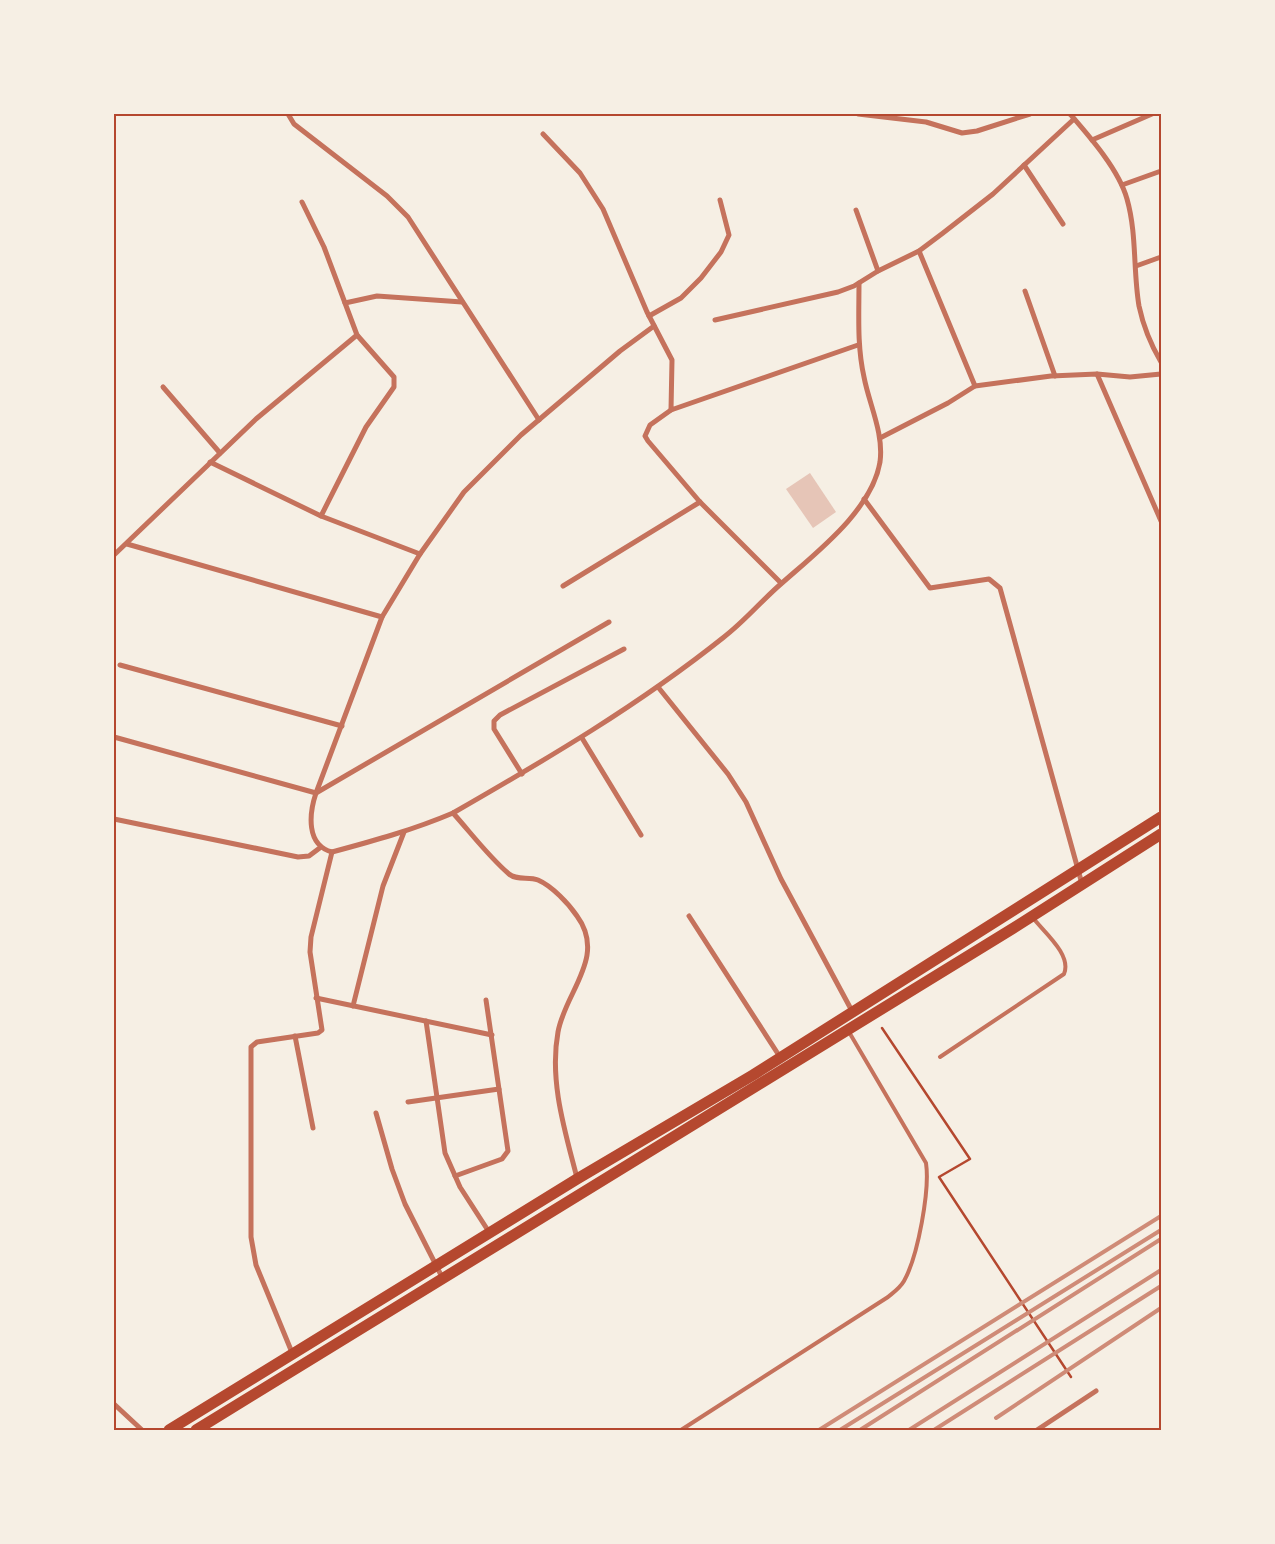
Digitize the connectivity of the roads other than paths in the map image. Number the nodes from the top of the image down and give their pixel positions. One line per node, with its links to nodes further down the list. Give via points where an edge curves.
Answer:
1 (288, 114): 22 (street, via 294,124 408,217)
2 (858, 114): 3 (street, via 926,122 962,132 977,131)
3 (1030, 114)
4 (1070, 114): 6 (street)
5 (1152, 114): 8 (street)
6 (1074, 119): 8 (street); 9 (street)
7 (543, 134): 24 (street, via 580,173 603,209)
8 (1092, 140): 11 (street)
9 (1024, 165): 15 (street); 16 (street, via 993,194)
10 (1161, 171): 11 (street)
11 (1122, 185): 18 (street, via 1130,210)
12 (720, 200): 24 (street, via 728,235 721,252 681,298)
13 (302, 202): 23 (street, via 324,247)
14 (856, 210): 19 (street)
15 (1063, 224)
16 (918, 251): 19 (street); 33 (street)
17 (1161, 256): 18 (street)
18 (1136, 266): 29 (street, via 1143,321)
19 (878, 271): 20 (street)
20 (859, 283): 25 (street, via 838,292); 28 (street)
21 (1025, 291): 32 (street)
22 (462, 302): 23 (street, via 377,296); 36 (street)
23 (345, 303): 27 (street)
24 (649, 316): 26 (street)
25 (715, 320)
26 (654, 326): 35 (street, via 672,360); 36 (street)
27 (358, 336): 38 (street, via 256,419); 42 (street, via 394,377 395,384 366,427)
28 (858, 345): 35 (street); 37 (street)
29 (1161, 362)
30 (1097, 374): 31 (street, via 1130,377); 32 (street); 43 (street)
31 (1161, 374)
32 (1055, 376): 33 (street)
33 (974, 386): 37 (street)
34 (163, 387): 38 (street)
35 (672, 410): 41 (street, via 650,425 645,436)
36 (539, 420): 45 (street, via 464,492)
37 (880, 438): 40 (street, via 880,461)
38 (220, 453): 39 (street)
39 (210, 462): 42 (street); 44 (street)
40 (864, 499): 47 (street, via 851,518 814,556); 67 (street, via 930,588 989,579 1000,588)
41 (700, 502): 47 (street); 48 (street)
42 (321, 516): 45 (street)
43 (1161, 521)
44 (127, 544): 46 (street); 49 (street)
45 (420, 554): 49 (street)
46 (114, 555)
47 (781, 583): 53 (street, via 726,636)
48 (564, 586)
49 (382, 617): 54 (street)
50 (608, 622): 58 (street)
51 (624, 649): 57 (street, via 494,721 494,729)
52 (120, 665): 54 (street)
53 (658, 687): 56 (street); 74 (street, via 728,774 746,802 781,879)
54 (342, 726): 58 (street)
55 (114, 737): 58 (street)
56 (582, 738): 57 (street); 64 (street)
57 (522, 774): 59 (street)
58 (316, 793): 65 (street, via 311,809 312,824)
59 (452, 813): 62 (street); 87 (street, via 510,875 538,880 552,890 578,917 586,934 589,952 560,1024 557,1044 560,1115)
60 (1161, 817): 67 (main road)
61 (114, 819): 65 (street, via 298,858 309,856)
62 (404, 832): 66 (street); 73 (street, via 384,886)
63 (1161, 834): 68 (main road)
64 (640, 835)
65 (321, 848): 66 (street)
66 (332, 852): 71 (street, via 311,937 311,971)
67 (1078, 869): 68 (street); 74 (main road)
68 (1082, 884): 70 (main road)
69 (689, 916): 80 (street)
70 (1032, 917): 76 (main road); 79 (lane, via 1064,957 1067,965 1064,974)
71 (316, 998): 73 (street); 78 (street, via 322,1030)
72 (486, 1000): 77 (street)
73 (353, 1006): 75 (street)
74 (853, 1012): 76 (main road)
75 (426, 1020): 77 (street); 82 (street)
76 (845, 1024): 80 (main road); 90 (main road); 97 (lane, via 926,1163 928,1187 908,1272 898,1289 888,1297)
77 (492, 1034): 81 (street)
78 (295, 1036): 85 (street); 91 (street, via 257,1042 251,1048 253,1252 263,1285)
79 (940, 1057)
80 (780, 1058): 87 (main road)
81 (499, 1089): 82 (street); 86 (street, via 507,1153 502,1159)
82 (437, 1098): 83 (street); 86 (street, via 445,1153)
83 (408, 1102)
84 (376, 1113): 89 (street, via 405,1204)
85 (313, 1128)
86 (455, 1176): 88 (street)
87 (577, 1180): 88 (main road)
88 (490, 1234): 89 (main road)
89 (437, 1266): 90 (street); 91 (main road)
90 (443, 1279): 96 (main road)
91 (293, 1356): 95 (main road)
92 (1096, 1391): 98 (street)
93 (114, 1404): 94 (street)
94 (142, 1430)
95 (170, 1430)
96 (196, 1430)
97 (681, 1430)
98 (1037, 1430)

